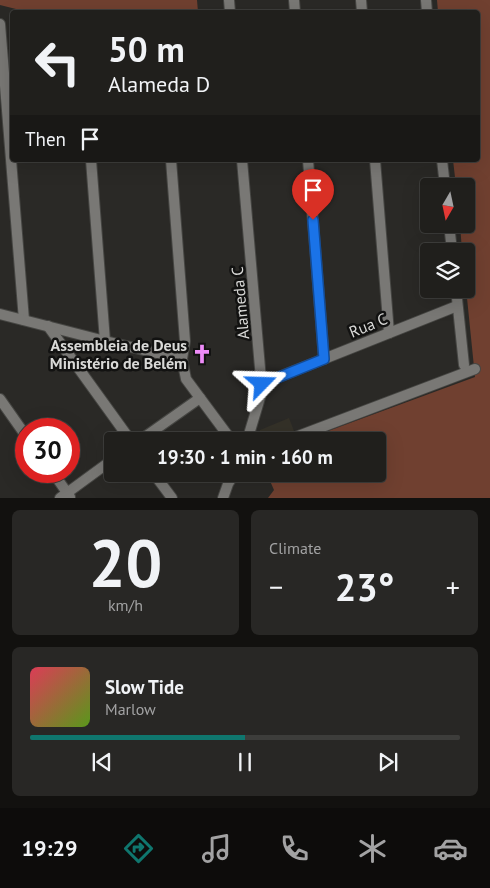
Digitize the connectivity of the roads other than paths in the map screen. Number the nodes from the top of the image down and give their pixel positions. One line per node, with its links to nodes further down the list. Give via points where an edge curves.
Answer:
1 (0, 24): 2 (street)
2 (10, 147)
3 (11, 162): 14 (street)
4 (91, 162): 17 (street)
5 (171, 162): 18 (street, via 185,341)
6 (242, 162): 22 (street, Alameda C)
7 (308, 162): 19 (street)
8 (374, 162): 16 (street)
9 (442, 162): 10 (street)
10 (444, 178)
11 (457, 298): 12 (street)
12 (458, 306): 16 (street, Rua C); 20 (street)
13 (0, 314): 14 (street)
14 (24, 320): 15 (street)
15 (48, 326): 17 (street); 26 (street)
16 (389, 333): 19 (street, Rua C)
17 (106, 341): 18 (street)
18 (182, 359): 23 (street, via 186,379)
19 (324, 359): 22 (street, Rua C)
20 (464, 366)
21 (475, 369): 30 (street)
22 (262, 384): 29 (street, Alameda C)
23 (200, 398): 27 (street); 28 (street)
24 (0, 400): 25 (street)
25 (15, 421)
26 (125, 432)
27 (152, 432)
28 (225, 432)
29 (251, 432)
30 (309, 432)
31 (104, 466): 35 (street)
32 (160, 482): 36 (street)
33 (229, 482): 37 (street)
34 (59, 483): 35 (street)
35 (66, 496)
36 (172, 498)
37 (223, 498)

